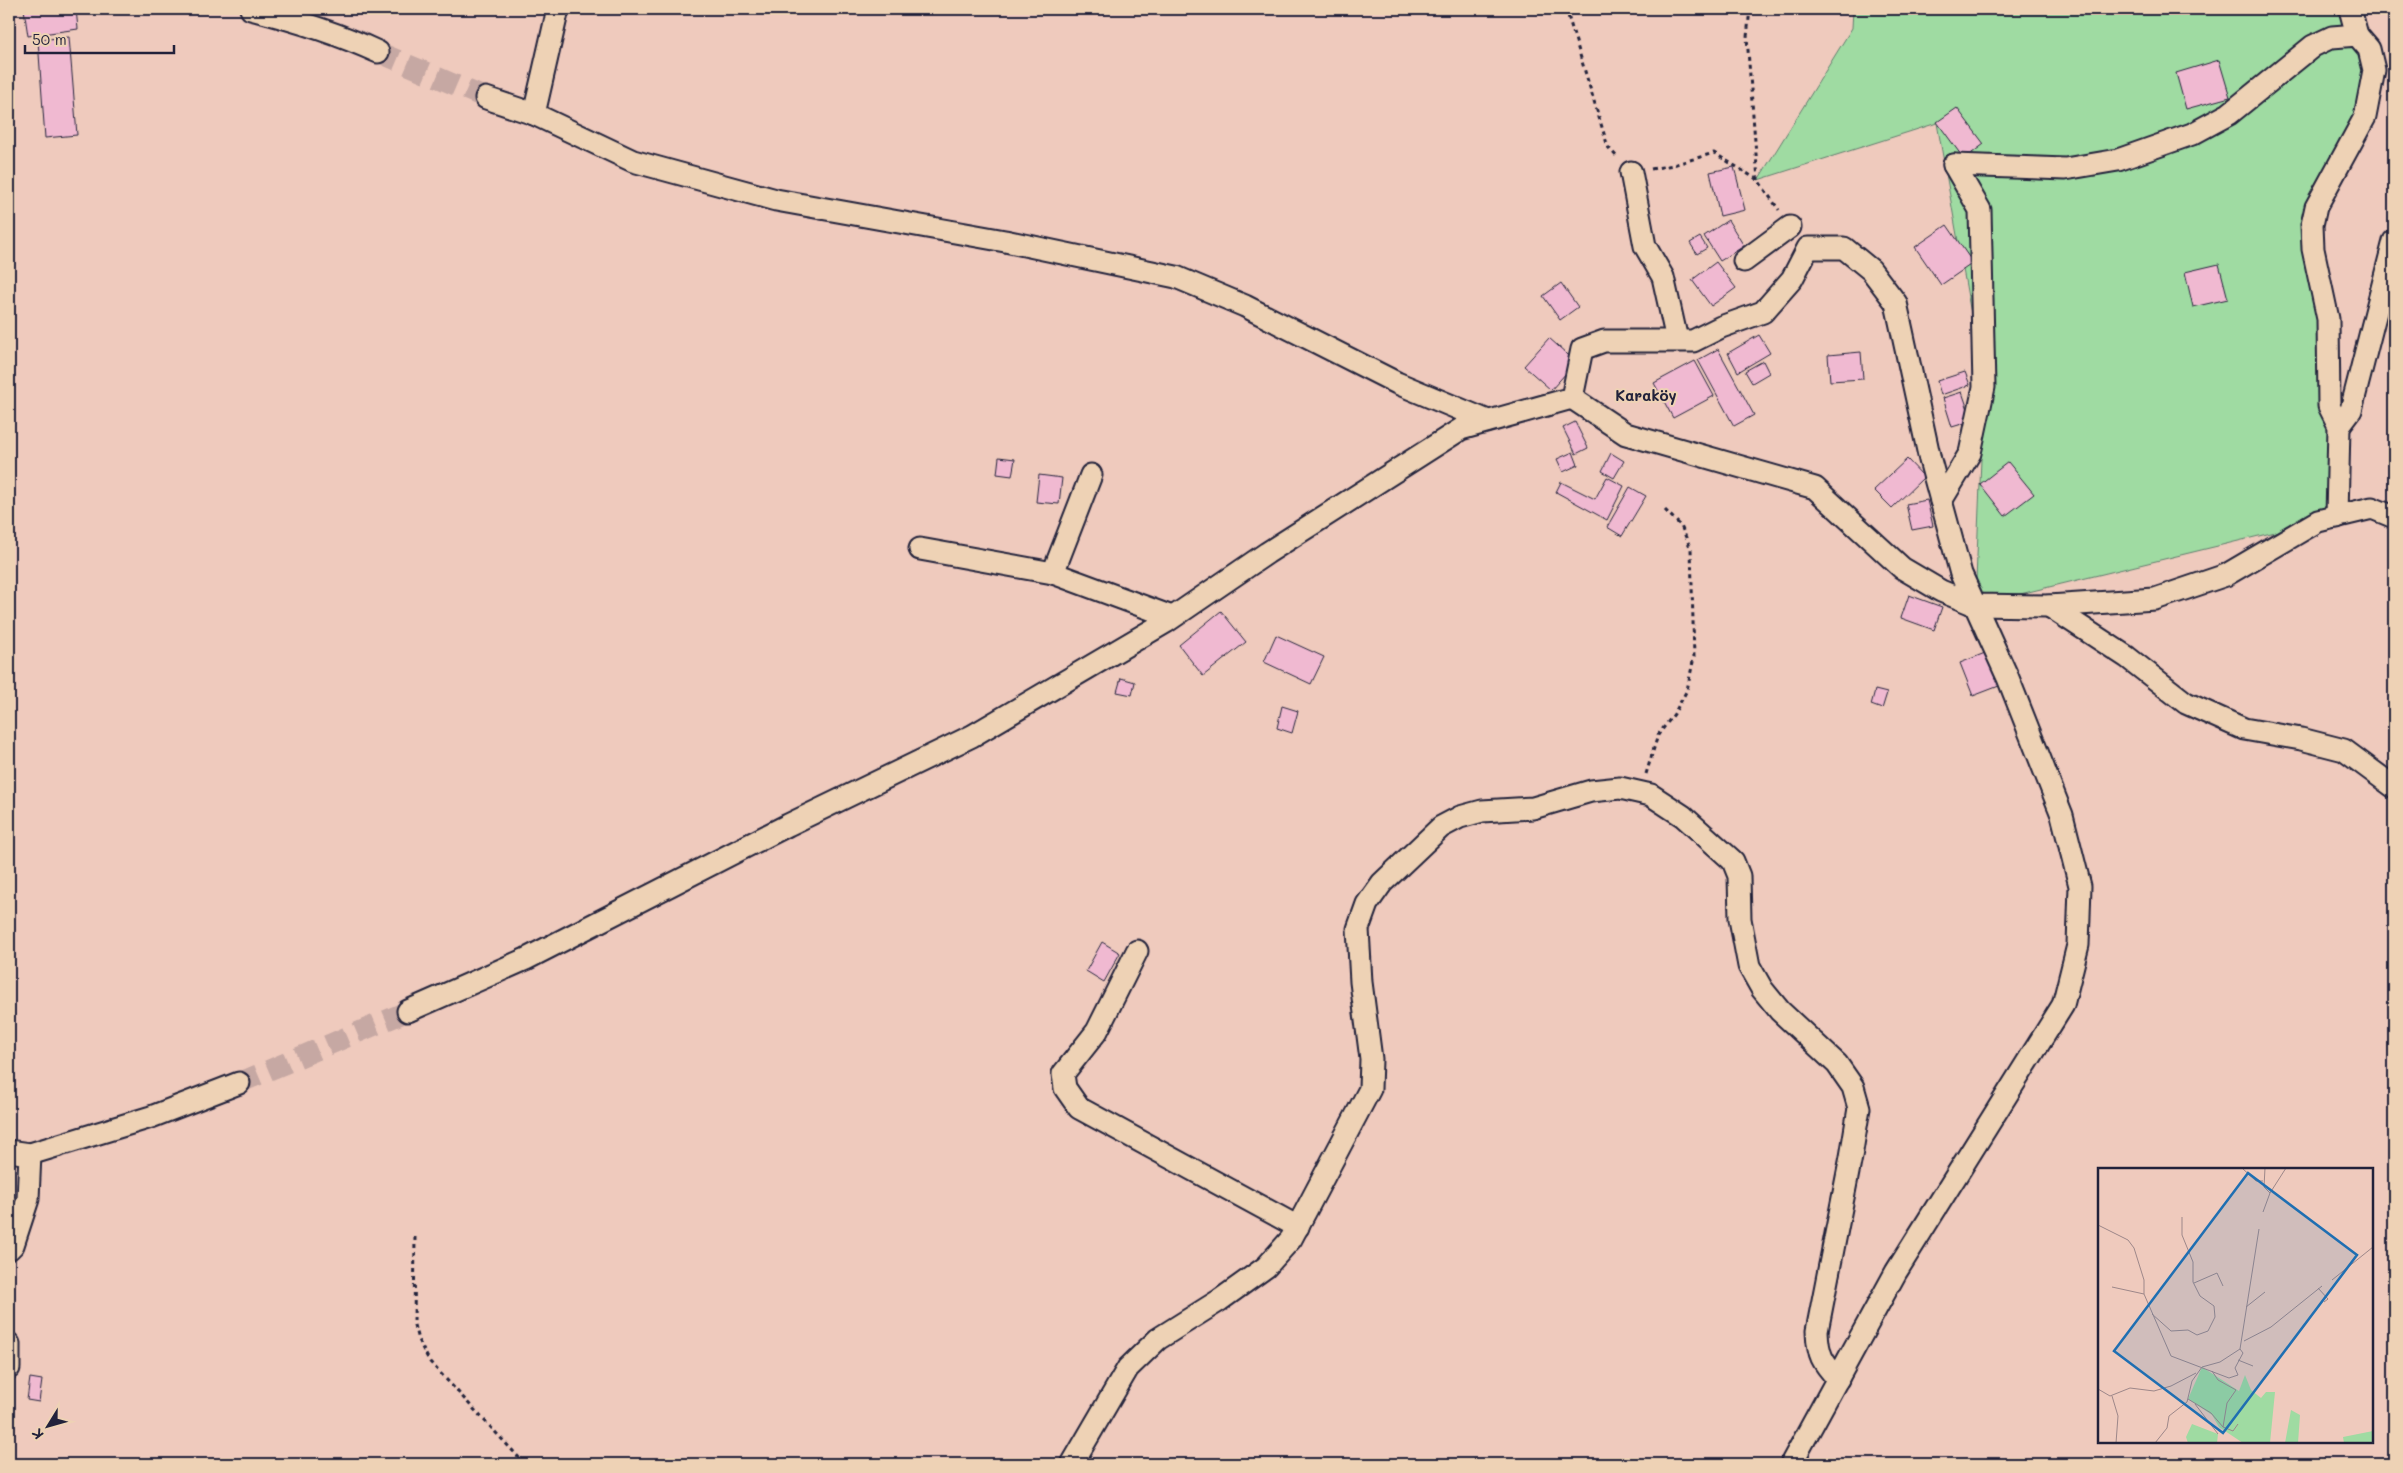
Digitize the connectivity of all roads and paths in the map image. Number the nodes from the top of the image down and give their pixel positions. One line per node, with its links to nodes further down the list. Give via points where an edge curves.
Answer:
1 (251, 9): 7 (street, via 342,36)
2 (558, 9): 9 (street)
3 (1566, 9): 10 (path, via 1608,147)
4 (1750, 9): 11 (path, via 1746,37)
5 (2350, 9): 6 (street)
6 (2357, 35): 18 (street, via 2369,49 2374,70 2365,117 2316,208 2312,225 2313,249 2328,319 2329,406); 20 (street, via 2332,37 2313,46 2229,114 2192,134 2118,160 2065,170 1954,165 1980,210 1984,387 1970,453)
7 (378, 52)
8 (486, 98): 9 (street)
9 (534, 114): 17 (street, via 633,161 776,200 1005,241 1176,277 1245,306 1397,383)
10 (1631, 172): 11 (path, via 1673,165 1714,153); 15 (street, via 1645,246 1663,277)
11 (1758, 180): 12 (path)
12 (1790, 227): 14 (street)
13 (2394, 242): 18 (street, via 2351,410)
14 (1744, 261)
15 (1677, 340): 16 (street, via 1604,341 1582,350); 20 (street, via 1693,341 1763,312 1792,279 1808,248 1844,248 1871,270 1896,303)
16 (1572, 398): 17 (street); 26 (street, via 1626,434 1815,488 1902,568 1941,591)
17 (1488, 422): 28 (street, via 1462,429 1421,453)
18 (2339, 426): 22 (street)
19 (1091, 475): 25 (street)
20 (1941, 501): 26 (street, via 1961,574)
21 (1663, 508): 30 (path, via 1681,526 1691,549 1694,657 1687,690 1651,751 1646,773)
22 (2337, 517): 23 (street, via 2372,508); 27 (street, via 2318,521 2226,575 2155,599)
23 (2394, 517)
24 (920, 549): 25 (street)
25 (1053, 573): 28 (street)
26 (1976, 605): 27 (street); 41 (street, via 2062,815 2080,886 2078,945 2063,1005 1896,1272)
27 (2049, 606): 29 (street, via 2127,657 2186,703 2244,729 2344,750)
28 (1172, 618): 32 (street, via 972,736 788,825 526,959)
29 (2394, 787)
30 (1648, 795): 36 (street, via 1620,788 1591,791 1534,808 1482,811 1460,817 1441,827 1382,883 1367,904 1358,929 1371,1059 1370,1089); 41 (street, via 1682,816 1734,861 1739,876 1740,919 1749,966 1780,1011 1837,1064 1852,1087 1859,1108 1817,1331 1818,1349 1825,1365)
31 (1137, 951): 36 (street, via 1096,1031 1063,1074 1065,1088 1079,1108)
32 (408, 1010)
33 (239, 1083): 35 (street, via 151,1117)
34 (9, 1151): 35 (street)
35 (30, 1154): 38 (street, via 28,1199)
36 (1298, 1227): 43 (street, via 1266,1267 1158,1339 1128,1368)
37 (415, 1237): 42 (path, via 414,1325 418,1340 430,1362)
38 (9, 1249)
39 (9, 1344): 40 (street)
40 (9, 1368)
41 (1838, 1379): 44 (street)
42 (525, 1464)
43 (1072, 1464)
44 (1791, 1464)

